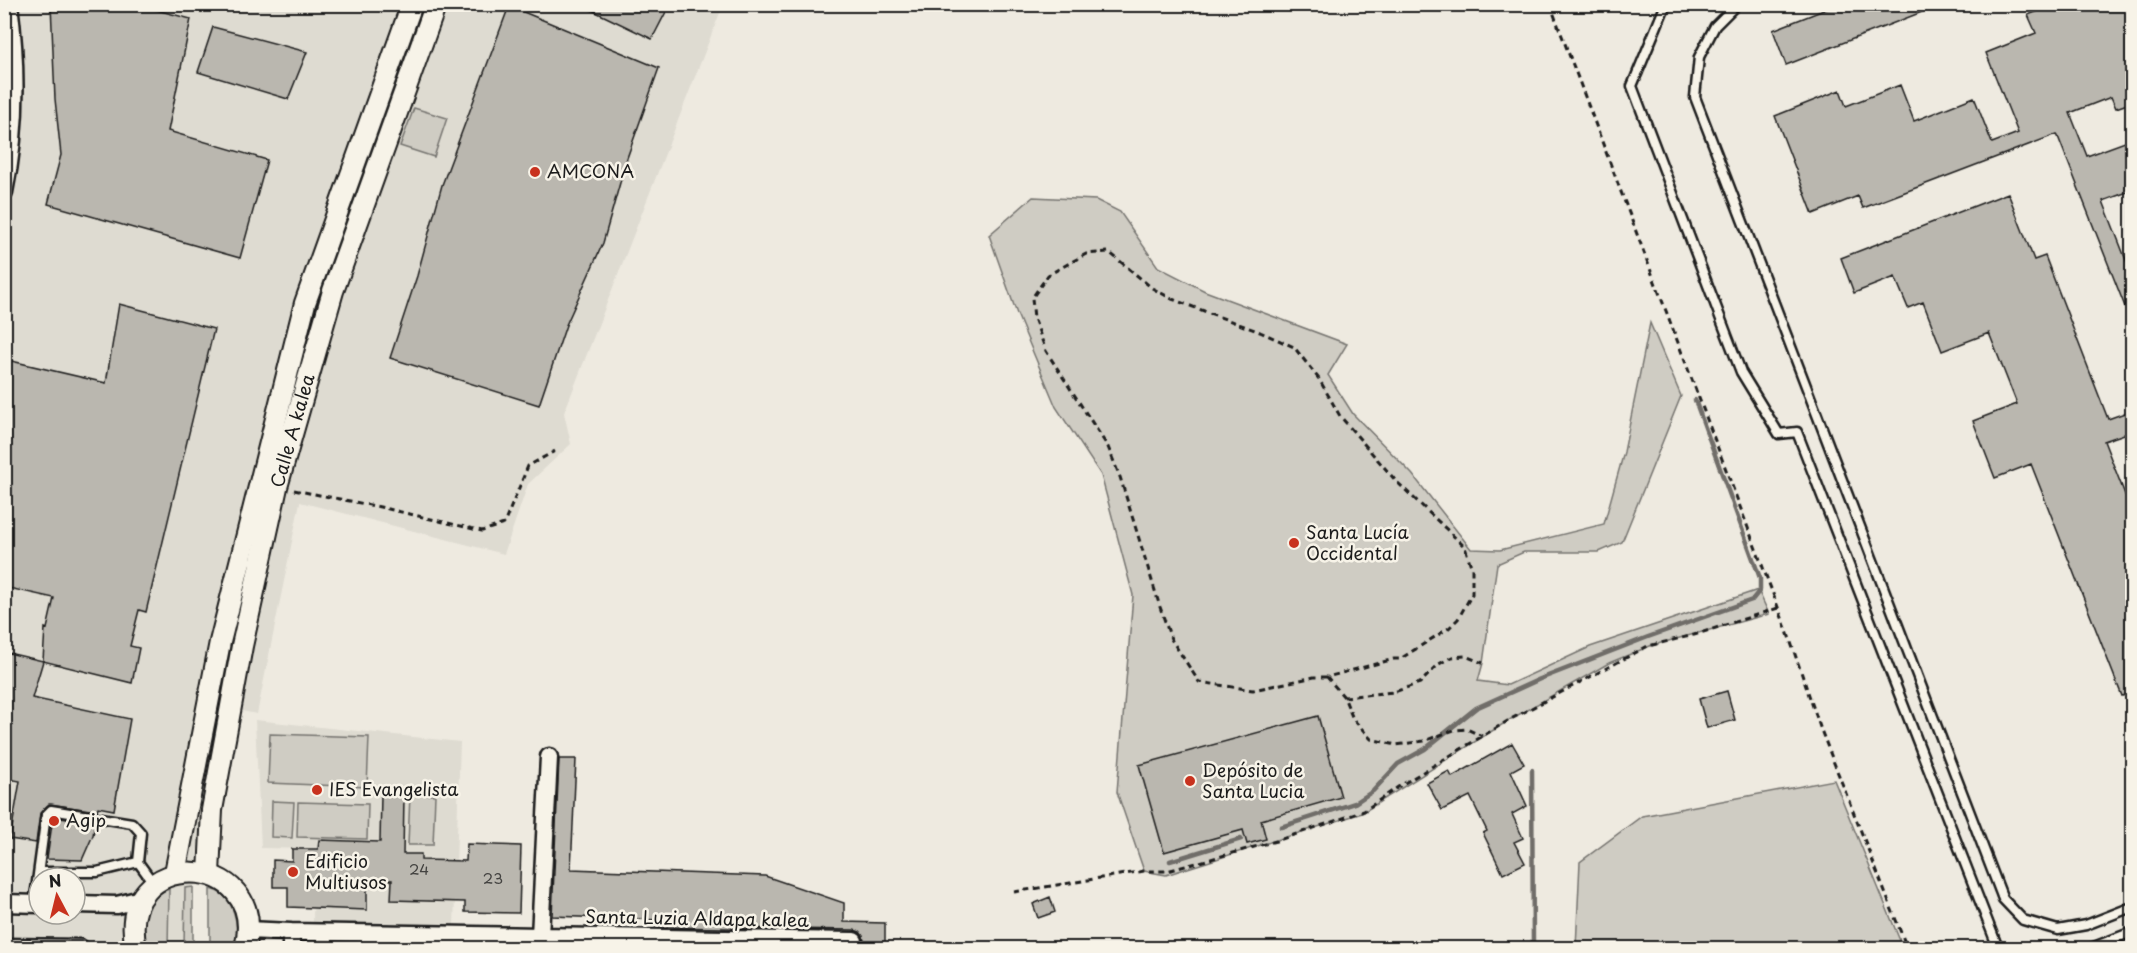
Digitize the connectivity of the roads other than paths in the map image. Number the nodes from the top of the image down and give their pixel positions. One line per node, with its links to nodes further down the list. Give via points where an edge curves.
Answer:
1 (9, 4): 6 (street, via 15,91 10,165)
2 (412, 4): 11 (street, Calle A kalea, via 305,303 220,642)
3 (436, 4): 12 (street, Calle A kalea, via 333,291 277,487 212,810)
4 (1666, 4): 30 (lane, via 1632,86 1741,372 1779,434 1797,432)
5 (1737, 4): 18 (lane, via 1715,26 1699,57 1695,97 2003,899 2023,920 2058,930 2086,925)
6 (4, 192)
7 (549, 757): 20 (street)
8 (138, 862): 9 (lane, via 141,833 132,822 51,810 46,815); 10 (lane); 13 (lane)
9 (40, 866)
10 (87, 872)
11 (175, 873): 12 (street); 13 (street)
12 (209, 874): 21 (street, via 238,895 246,912)
13 (154, 884): 14 (street)
14 (141, 899): 17 (street, via 117,905); 29 (street, via 134,915)
15 (4, 903): 16 (street)
16 (27, 904)
17 (87, 904)
18 (2133, 907)
19 (2133, 932): 31 (lane)
20 (540, 936): 24 (street, Santa Luzia Aldapa kalea); 26 (street, Santa Luzia Aldapa kalea)
21 (246, 939): 22 (street, Santa Luzia Aldapa kalea)
22 (291, 940): 23 (street, Santa Luzia Aldapa kalea)
23 (318, 940): 25 (street, Santa Luzia Aldapa kalea)
24 (854, 941)
25 (463, 942): 26 (street, Santa Luzia Aldapa kalea)
26 (518, 942)
27 (4, 947): 28 (street)
28 (80, 948)
29 (136, 948)
30 (1998, 948)
31 (2091, 948)

